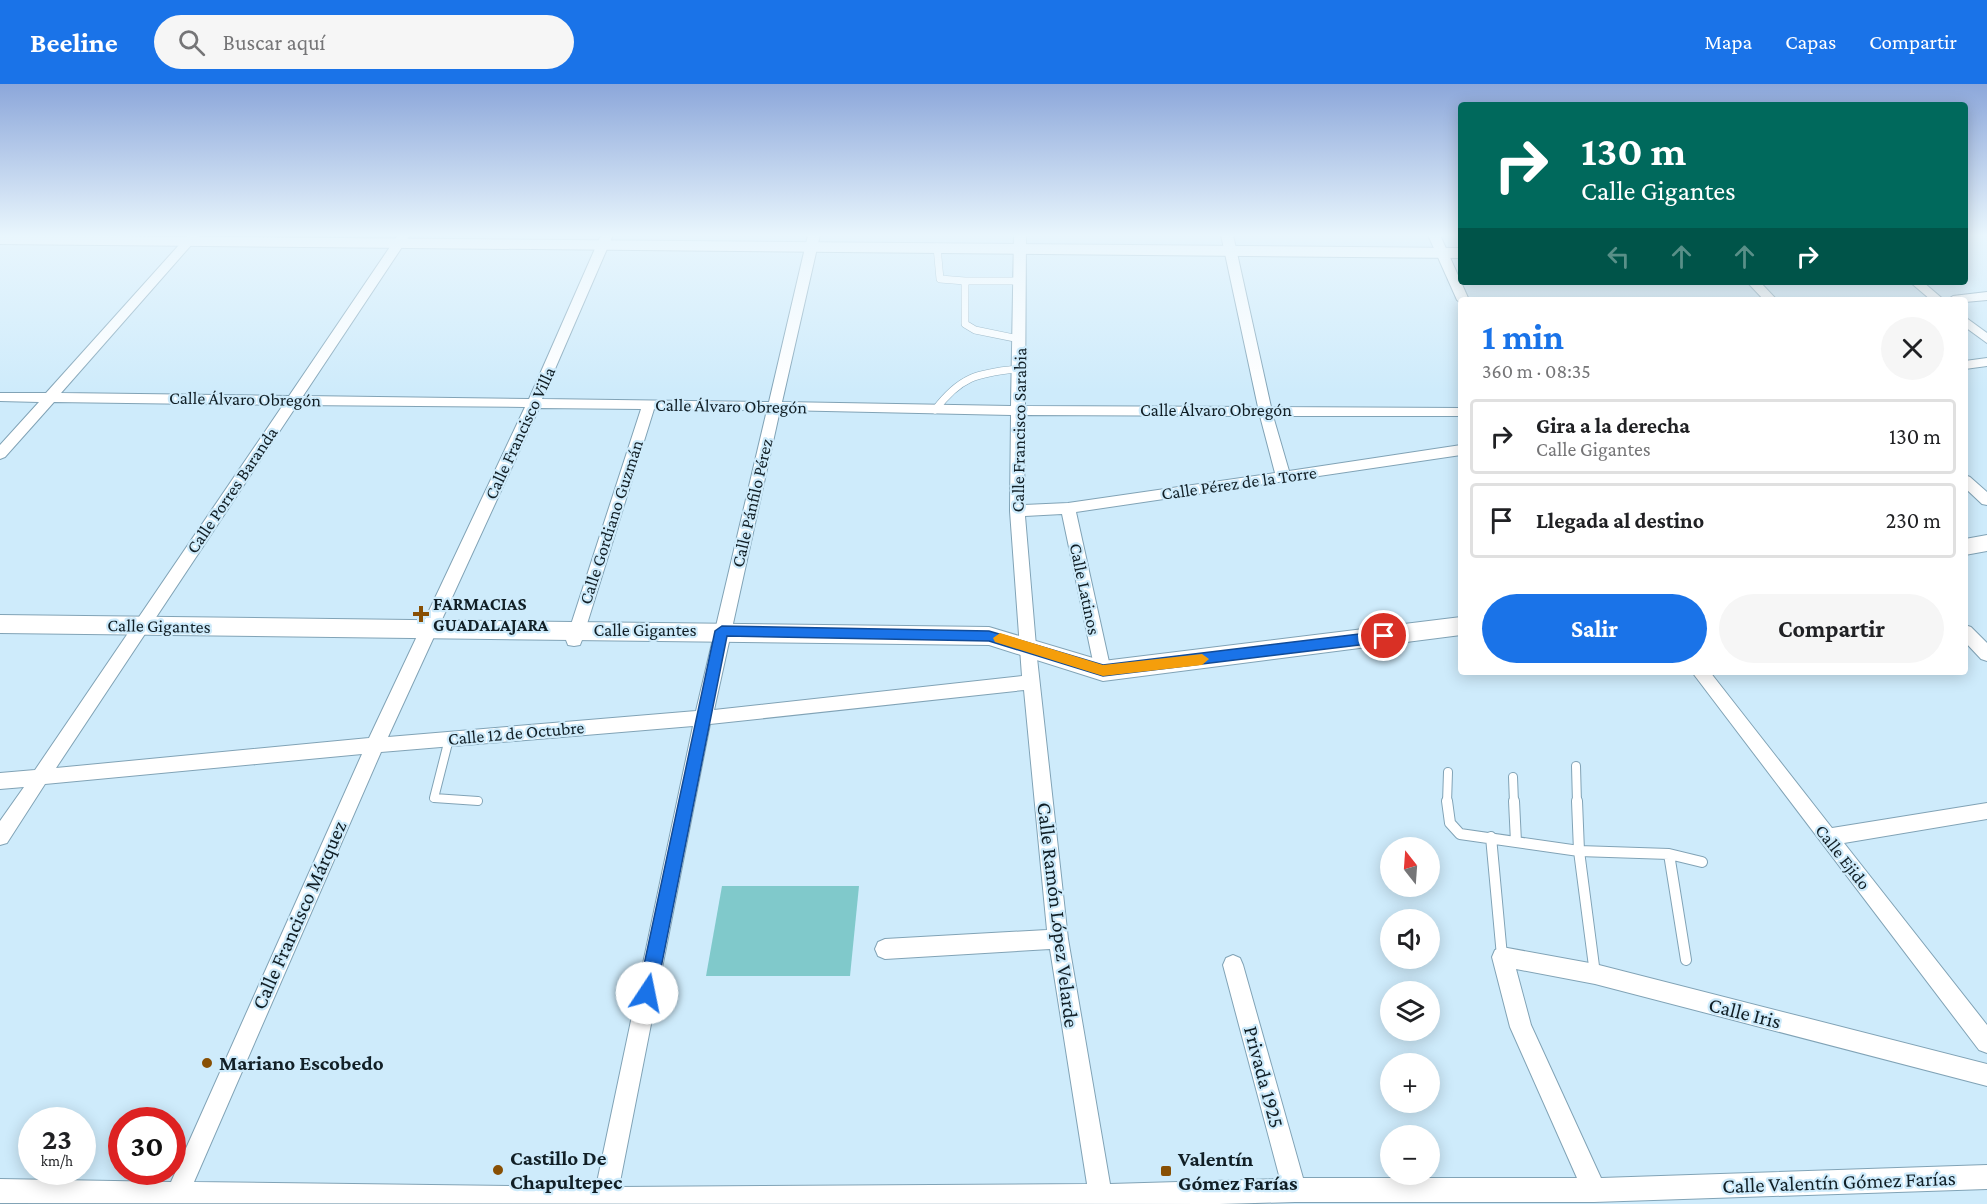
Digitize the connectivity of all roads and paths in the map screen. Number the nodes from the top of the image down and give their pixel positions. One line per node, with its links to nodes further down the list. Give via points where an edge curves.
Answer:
1 (148, 287): 19 (street)
2 (370, 287): 20 (street, Calle Porres Baranda)
3 (584, 287): 21 (street, Calle Francisco Villa)
4 (802, 287): 23 (street, Calle Pánfilo Pérez)
5 (965, 287): 13 (lane, via 965,324 975,330)
6 (1019, 287): 13 (street, Calle Francisco Sarabia)
7 (1238, 287): 26 (street)
8 (1922, 287): 10 (street)
9 (1987, 296): 11 (street)
10 (1934, 297)
11 (1968, 298)
12 (1968, 323): 14 (street)
13 (1019, 339): 17 (street, Calle Francisco Sarabia)
14 (1987, 339)
15 (1987, 362): 16 (street)
16 (1968, 365)
17 (1017, 369): 24 (street, Calle Francisco Sarabia); 25 (lane, via 965,378 947,392)
18 (0, 397): 19 (street, Calle Álvaro Obregón)
19 (51, 397): 20 (street, Calle Álvaro Obregón); 29 (street)
20 (294, 400): 21 (street, Calle Álvaro Obregón); 38 (street, Calle Porres Baranda)
21 (534, 403): 22 (street, Calle Álvaro Obregón); 40 (street, Calle Francisco Villa)
22 (649, 404): 23 (street, Calle Álvaro Obregón); 43 (street, Calle Gordiano Guzmán)
23 (775, 406): 25 (street, Calle Álvaro Obregón); 41 (street, Calle Pánfilo Pérez)
24 (1018, 409): 25 (street, Calle Álvaro Obregón); 26 (street, Calle Álvaro Obregón); 34 (street, Calle Francisco Sarabia)
25 (935, 410)
26 (1265, 410): 27 (street, Calle Álvaro Obregón); 30 (street)
27 (1458, 412)
28 (1458, 450): 30 (street, Calle Pérez de la Torre)
29 (0, 454)
30 (1283, 476): 33 (street, Calle Pérez de la Torre)
31 (1968, 483): 32 (street)
32 (1987, 500)
33 (1068, 508): 34 (street, Calle Pérez de la Torre); 46 (street, Calle Latinos)
34 (1017, 511): 44 (street, Calle Francisco Sarabia)
35 (1987, 543): 36 (main road)
36 (1968, 546)
37 (0, 624): 38 (main road, Calle Gigantes)
38 (140, 625): 40 (main road, Calle Gigantes); 54 (street, Calle Porres Baranda)
39 (1458, 626): 46 (main road, Calle Gigantes)
40 (429, 628): 43 (main road, Calle Gigantes); 51 (street, Calle Francisco Márquez)
41 (722, 631): 43 (main road, Calle Gigantes); 44 (main road, Calle Gigantes); 49 (street, Calle Pánfilo Pérez)
42 (1968, 634): 45 (street)
43 (575, 635)
44 (1028, 636): 46 (main road, Calle Gigantes); 48 (street, Calle Ramón López Velarde)
45 (1987, 654)
46 (1103, 671)
47 (1702, 675): 61 (street, Calle Ejido)
48 (1031, 682): 49 (street, Calle 12 de Octubre); 66 (street, Calle Ramón López Velarde)
49 (703, 718): 50 (street, Calle 12 de Octubre); 81 (street, Calle Pánfilo Pérez)
50 (448, 739): 51 (street, Calle 12 de Octubre); 57 (lane, via 434,798)
51 (375, 745): 54 (street, Calle 12 de Octubre); 79 (street, Calle Francisco Márquez)
52 (1576, 766): 63 (lane)
53 (1448, 772): 60 (lane, via 1450,827 1460,834)
54 (40, 776): 56 (street, Calle 12 de Octubre); 59 (street, Calle Porres Baranda)
55 (1512, 777): 62 (lane)
56 (0, 781)
57 (478, 801)
58 (1987, 811): 61 (street)
59 (0, 837)
60 (1491, 837): 62 (lane); 68 (lane)
61 (1827, 837): 72 (street, Calle Ejido)
62 (1516, 842): 63 (lane)
63 (1579, 851): 64 (lane); 71 (lane)
64 (1669, 854): 65 (lane); 69 (lane)
65 (1702, 862)
66 (1058, 939): 67 (street); 80 (street, Calle Ramón López Velarde)
67 (885, 948)
68 (1502, 957): 71 (street, Calle Iris); 76 (street, via 1521,1027)
69 (1686, 960)
70 (1233, 965): 75 (street, Privada 1925)
71 (1596, 974): 73 (street, Calle Iris)
72 (1987, 1042)
73 (1987, 1075)
74 (1987, 1177): 76 (street, Calle Valentín Gómez Farías)
75 (1295, 1190): 78 (street, Calle Valentín Gómez Farías); 80 (street, Calle Valentín Gómez Farías)
76 (1594, 1190): 78 (street, Calle Valentín Gómez Farías)
77 (0, 1191): 79 (street, Calle Valentín Gómez Farías)
78 (1450, 1197)
79 (175, 1199): 81 (street, Calle Valentín Gómez Farías)
80 (1101, 1200): 81 (street, Calle Valentín Gómez Farías)
81 (605, 1202)

